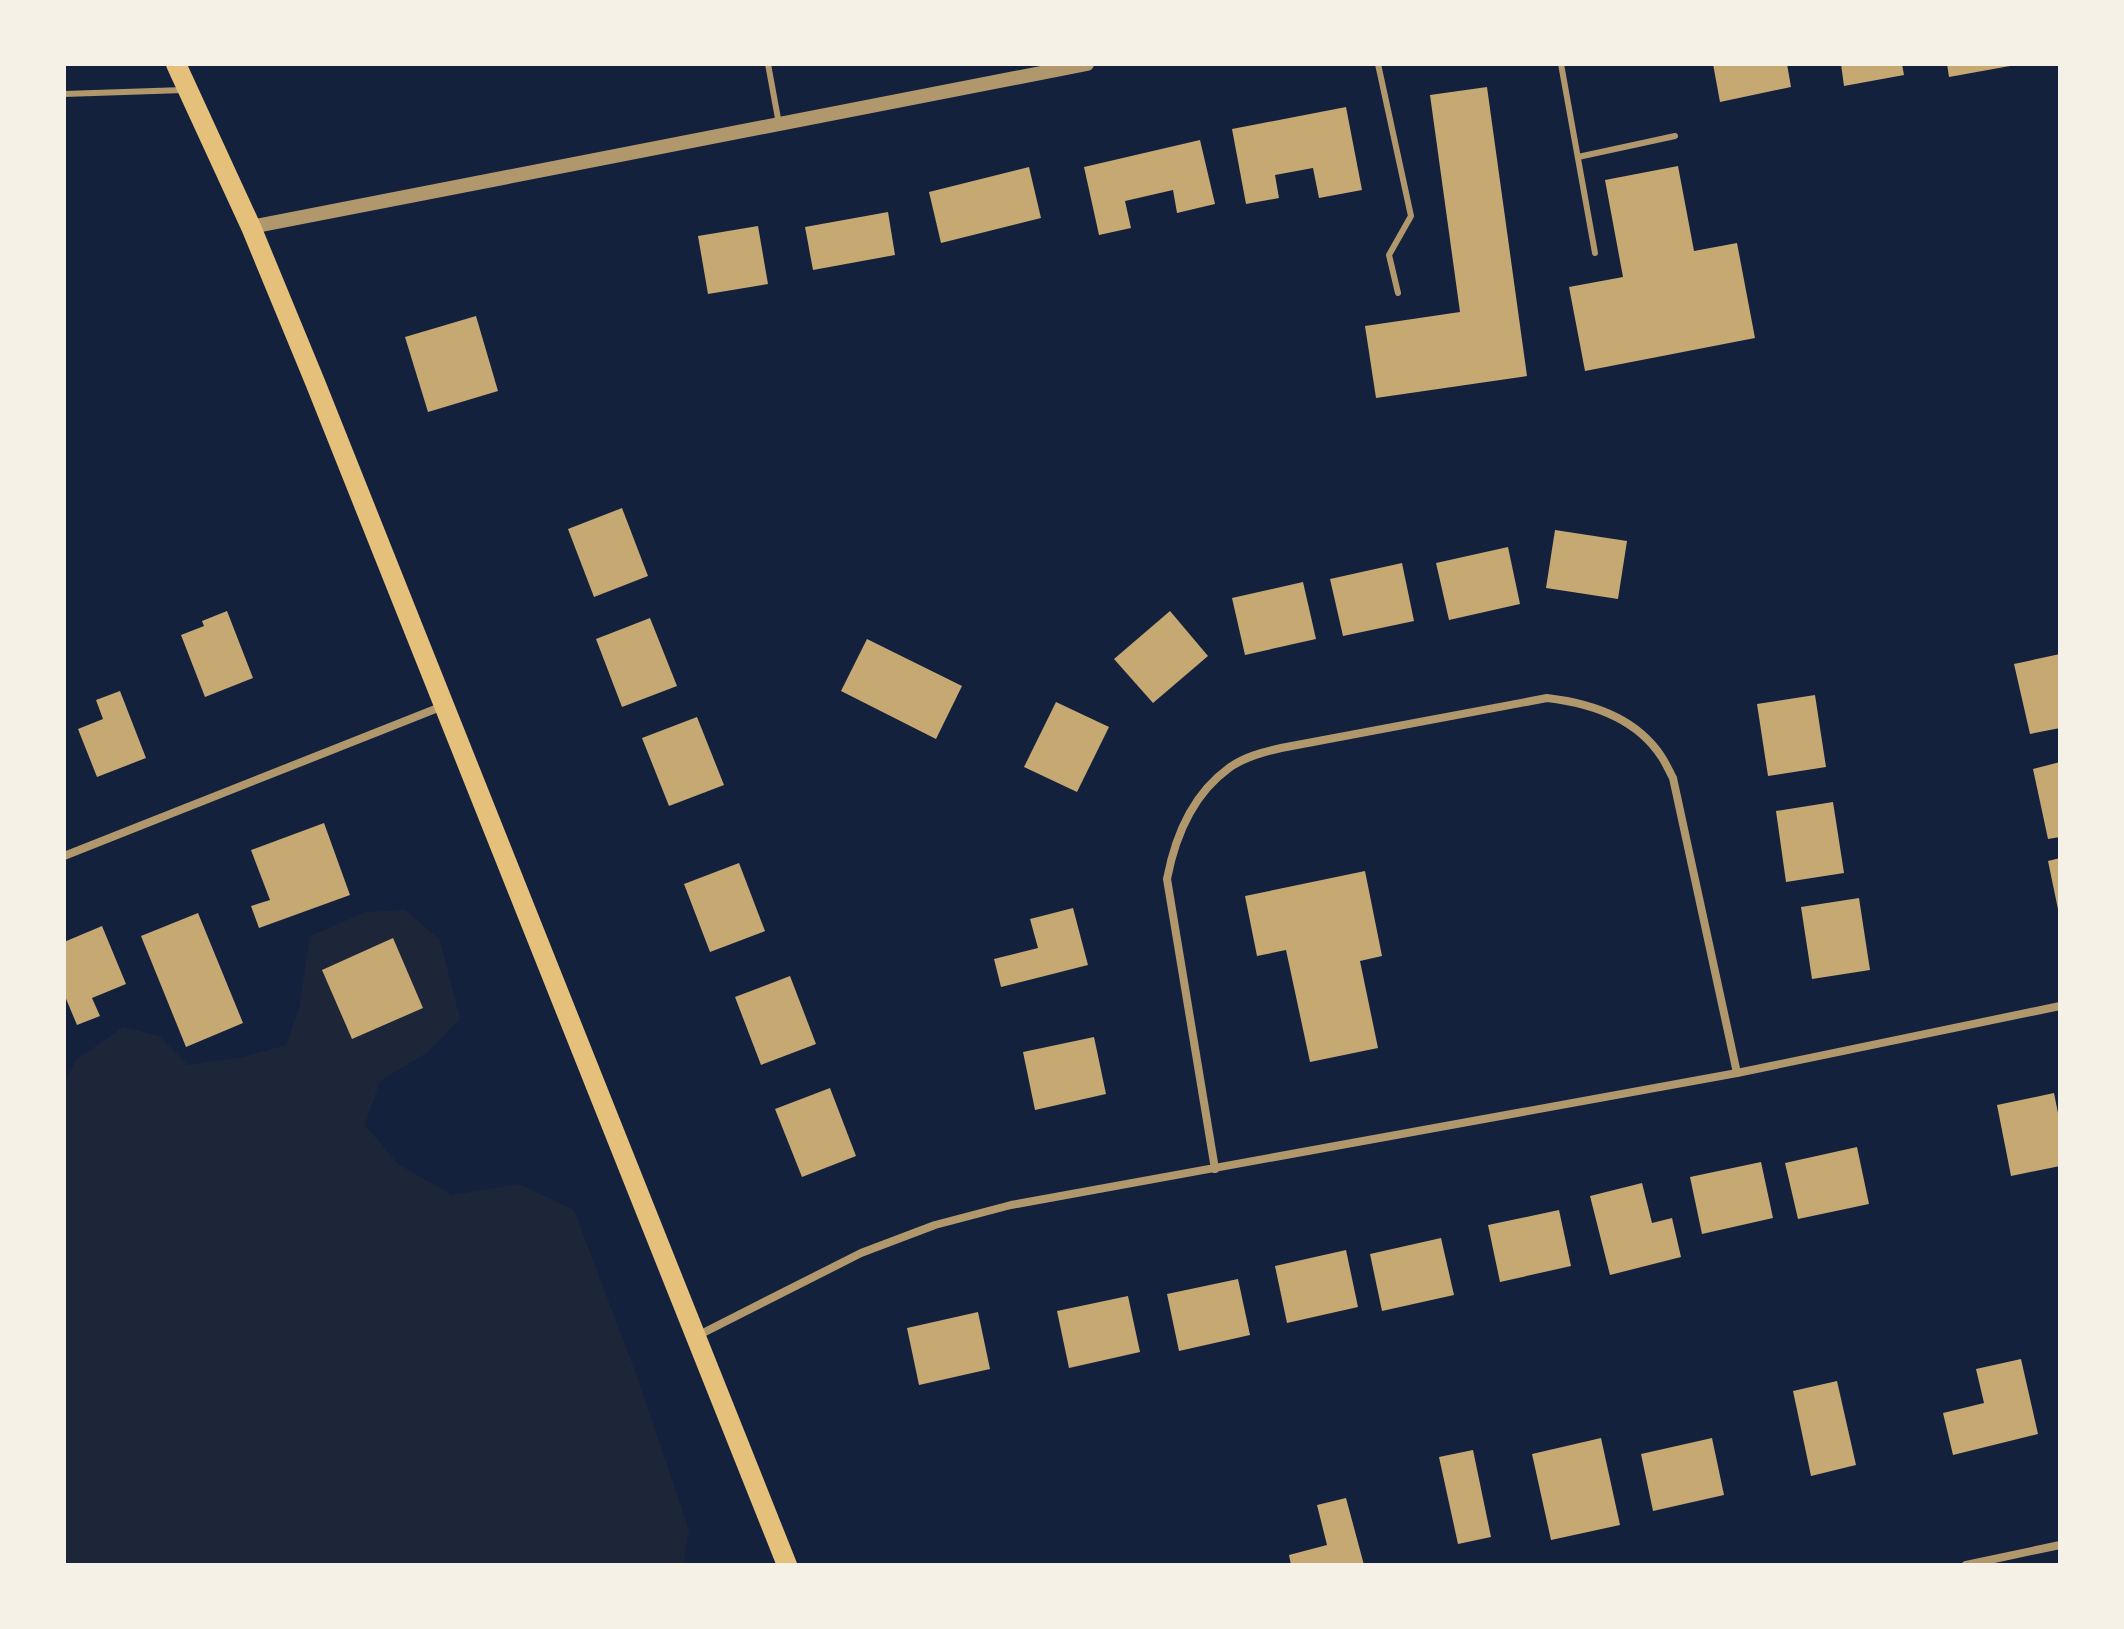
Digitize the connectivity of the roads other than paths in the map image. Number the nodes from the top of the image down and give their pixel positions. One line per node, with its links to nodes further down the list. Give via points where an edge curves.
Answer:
1 (176, 64): 6 (main road)
2 (768, 64): 8 (lane)
3 (1087, 64): 8 (street)
4 (1378, 64): 13 (lane, via 1411,216 1389,255)
5 (1561, 64): 10 (lane)
6 (189, 90): 7 (lane); 11 (main road)
7 (64, 94)
8 (779, 124): 11 (street)
9 (1675, 136): 10 (lane)
10 (1578, 157): 12 (lane)
11 (251, 227): 14 (main road)
12 (1595, 253)
13 (1398, 293)
14 (444, 705): 15 (street); 19 (main road)
15 (64, 856)
16 (2060, 1006): 17 (street)
17 (1737, 1073): 18 (street); 18 (street, via 1673,778 1661,755 1622,720 1598,708 1560,699 1531,700 1253,755 1210,785 1195,806 1181,829 1167,879)
18 (1215, 1169): 19 (street, via 1011,1205 935,1225 861,1253)
19 (696, 1336): 21 (main road)
20 (2060, 1545): 22 (street)
21 (787, 1565)
22 (1966, 1565)

